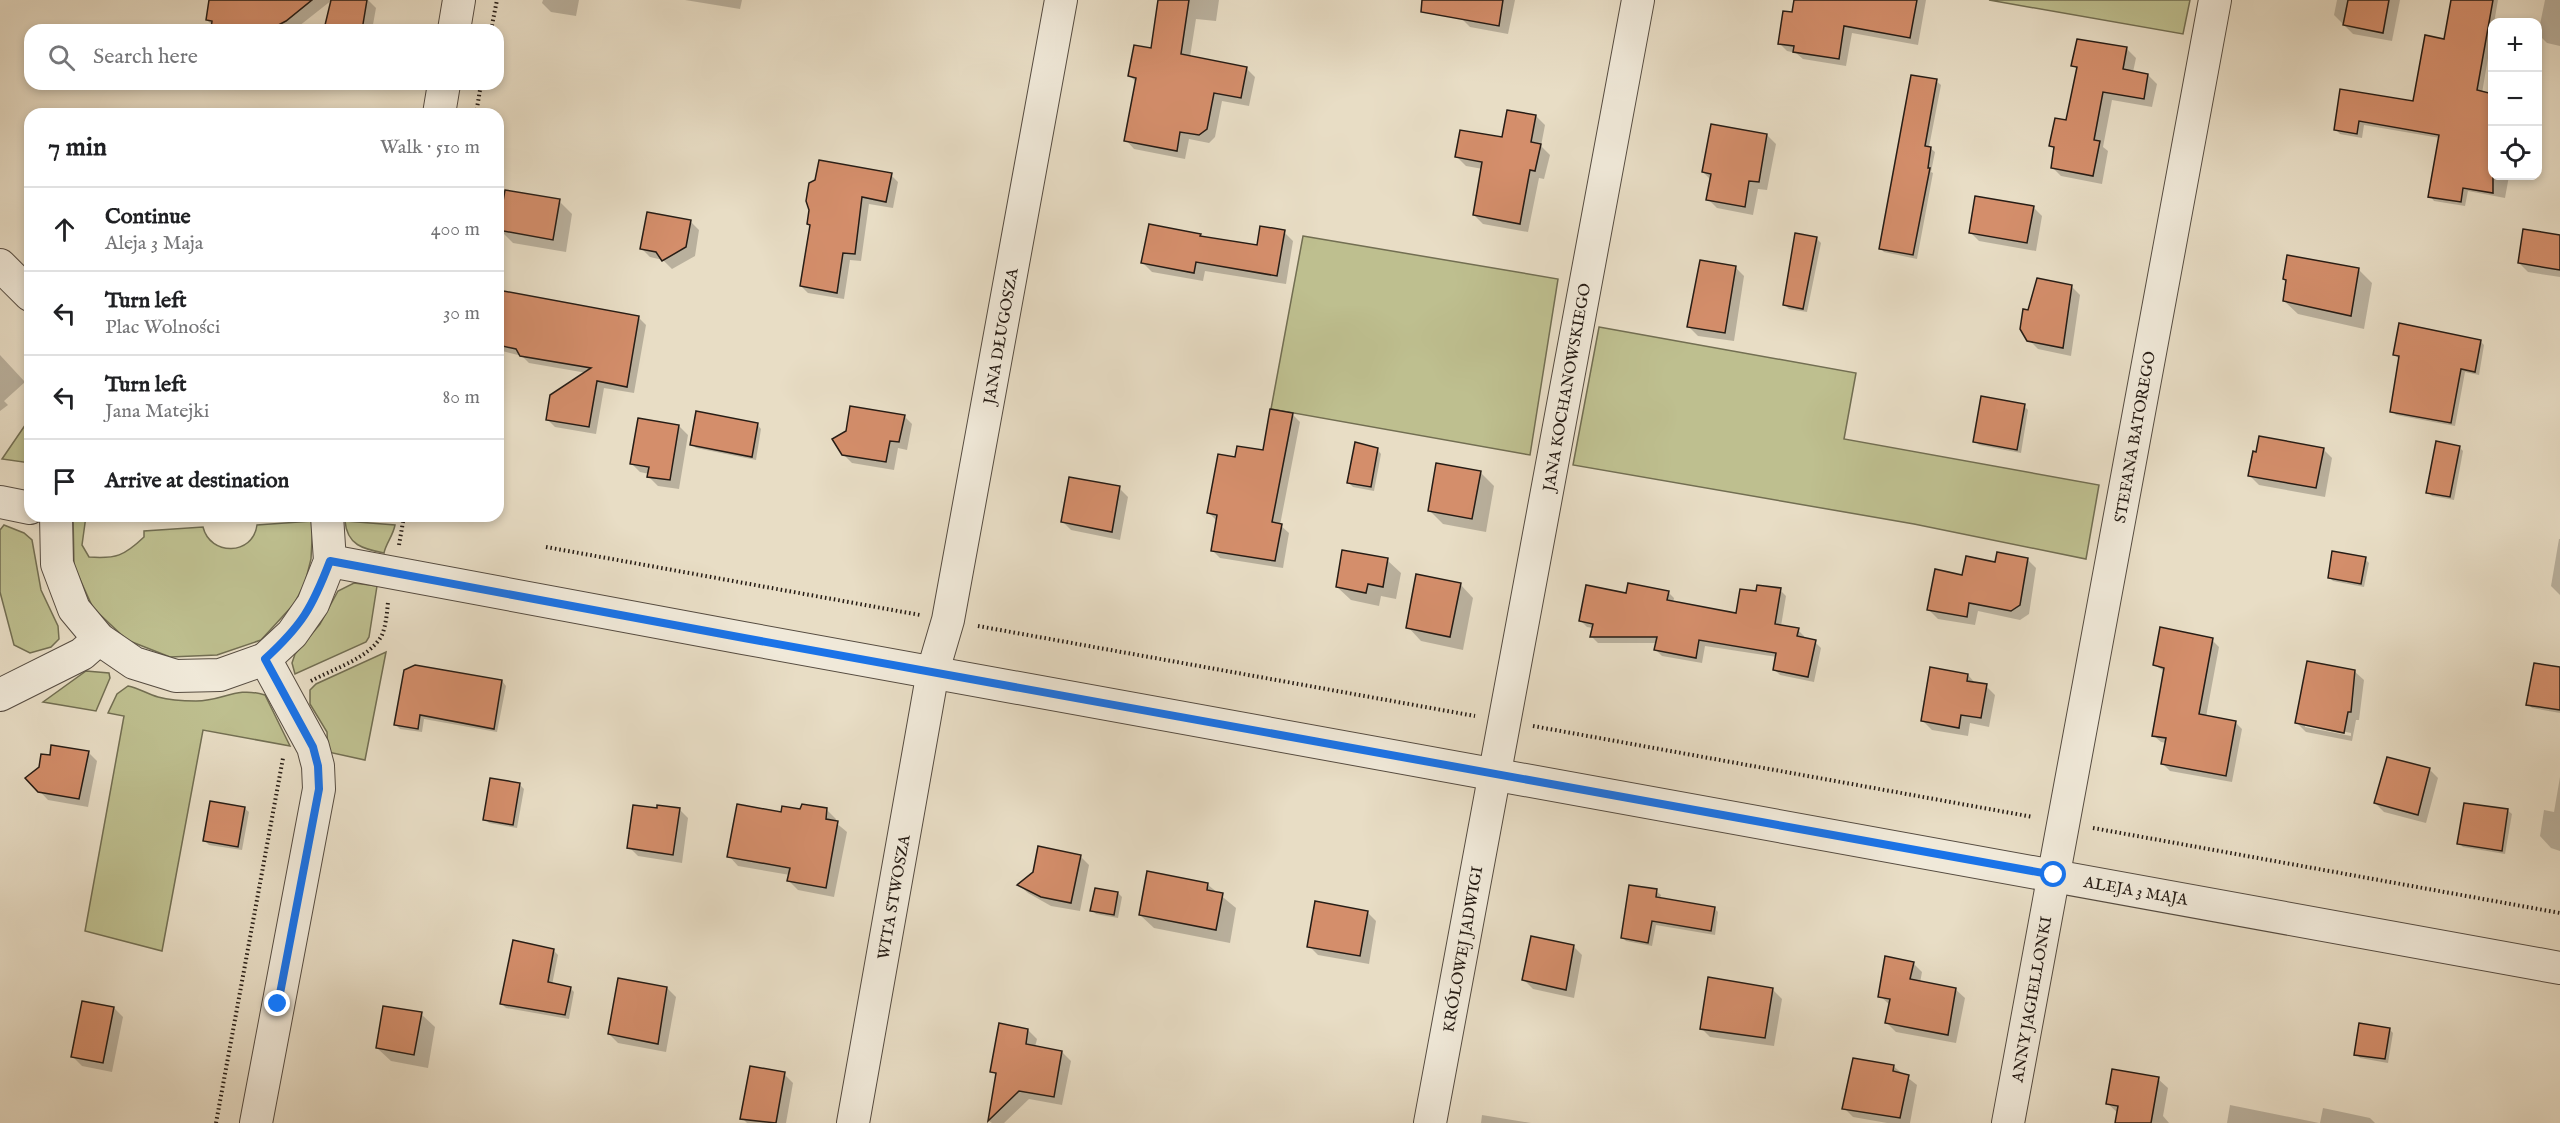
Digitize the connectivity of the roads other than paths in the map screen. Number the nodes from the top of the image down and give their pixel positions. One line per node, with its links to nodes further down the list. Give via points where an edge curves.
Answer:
1 (459, 0): 5 (street)
2 (1061, 0): 17 (street, JANA DŁUGOSZA, via 948,620)
3 (1638, 0): 19 (street, JANA KOCHANOWSKIEGO)
4 (2215, 0): 20 (street, STEFANA BATOREGO)
5 (455, 24)
6 (443, 90): 7 (street)
7 (440, 108)
8 (0, 265): 9 (street)
9 (24, 289)
10 (0, 502): 11 (street)
11 (24, 507)
12 (56, 522): 15 (street, via 57,564 74,609)
13 (327, 522): 14 (street)
14 (330, 561): 16 (street, via 313,604 292,634); 17 (street, ALEJA 3 MAJA)
15 (99, 639): 16 (street, via 134,663 176,676 220,675); 18 (street, via 82,654)
16 (265, 659): 22 (street, via 313,747 319,789)
17 (933, 671): 19 (street, ALEJA 3 MAJA); 23 (street, WITA STWOSZA)
18 (0, 695)
19 (1495, 774): 20 (street, ALEJA 3 MAJA); 24 (street, KRÓLOWEJ JADWIGI)
20 (2054, 875): 21 (street, ALEJA 3 MAJA); 25 (street, ANNY JAGIELLONKI)
21 (2560, 968)
22 (256, 1123)
23 (854, 1123)
24 (1430, 1123)
25 (2008, 1123)

